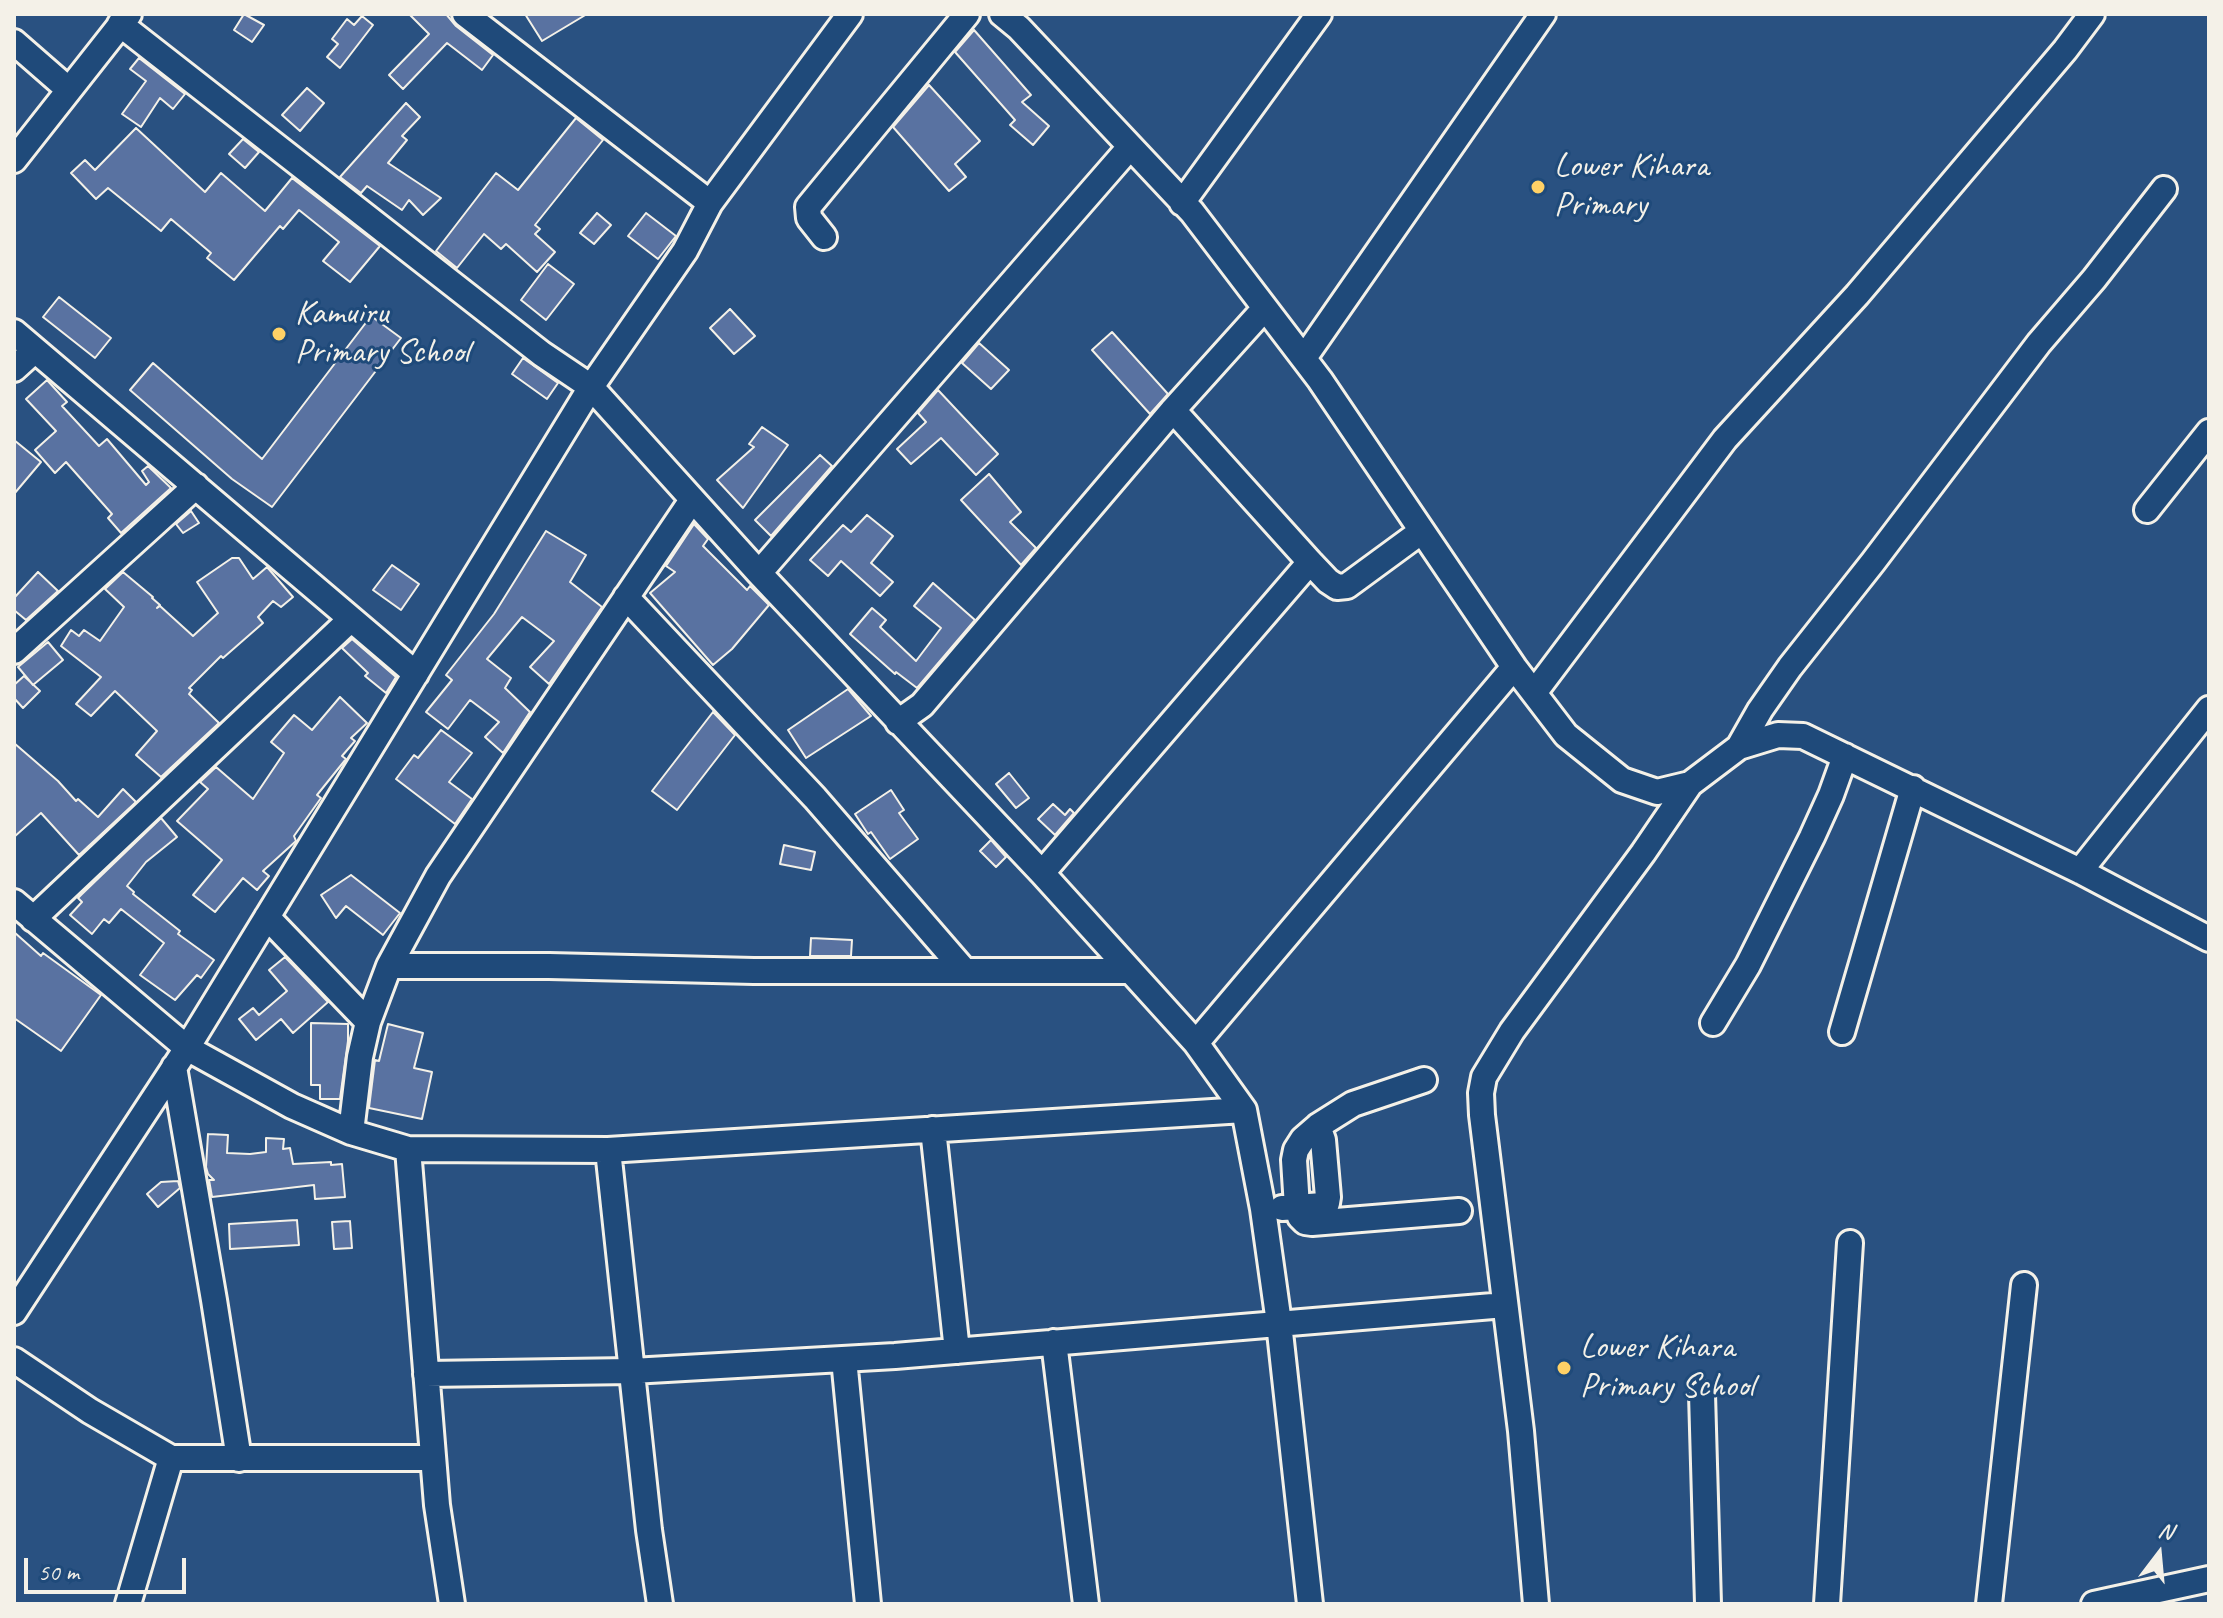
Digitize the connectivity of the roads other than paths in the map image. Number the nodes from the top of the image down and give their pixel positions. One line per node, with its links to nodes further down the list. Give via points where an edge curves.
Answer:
1 (465, 14): 14 (street)
2 (850, 14): 14 (street)
3 (967, 14): 16 (street, via 808,207 809,218)
4 (1002, 14): 11 (street)
5 (1319, 14): 15 (street)
6 (1543, 14): 20 (street)
7 (2092, 14): 36 (street, via 1857,295 1725,439)
8 (125, 19): 10 (street); 22 (street, via 542,354)
9 (14, 42): 10 (street)
10 (69, 90): 12 (street)
11 (1130, 147): 15 (street); 30 (street)
12 (14, 160)
13 (2164, 189): 39 (street, via 1790,667)
14 (710, 203): 22 (street, via 685,251)
15 (1182, 203): 17 (street)
16 (824, 237)
17 (1265, 308): 20 (street); 23 (street)
18 (14, 332): 19 (street)
19 (35, 350): 21 (street); 25 (street)
20 (1304, 358): 28 (street)
21 (14, 369)
22 (591, 387): 26 (street); 35 (street)
23 (1173, 410): 29 (street); 38 (street, via 922,705)
24 (2209, 432): 27 (street)
25 (196, 486): 32 (street); 33 (street)
26 (692, 500): 30 (street); 31 (street)
27 (2147, 510)
28 (1422, 531): 29 (street, via 1347,586 1337,587); 34 (street)
29 (1310, 562): 44 (street)
30 (759, 573): 38 (street)
31 (626, 597): 49 (street, via 438,876); 50 (street, via 815,798)
32 (351, 619): 35 (street); 47 (street)
33 (14, 651)
34 (1514, 667): 36 (street); 55 (street)
35 (416, 674): 46 (street)
36 (1534, 693): 41 (street, via 1566,735 1622,780 1657,792)
37 (2209, 709): 43 (street)
38 (898, 722): 44 (street)
39 (1739, 747): 40 (street, via 1778,735 1803,736); 41 (street)
40 (1845, 756): 42 (street); 53 (street, via 1812,837)
41 (1690, 784): 68 (street, via 1484,1077 1482,1115)
42 (1913, 788): 43 (street); 54 (street)
43 (2080, 871): 48 (street)
44 (1042, 873): 51 (street)
45 (14, 902): 47 (street)
46 (267, 917): 52 (street); 56 (street)
47 (33, 919): 56 (street)
48 (2209, 939)
49 (389, 966): 50 (street); 52 (street)
50 (964, 970): 51 (street)
51 (1129, 971): 55 (street)
52 (368, 1022): 60 (street)
53 (1713, 1023)
54 (1842, 1032)
55 (1196, 1043): 58 (street)
56 (181, 1058): 60 (street); 69 (street); 80 (street)
57 (1424, 1080): 63 (street, via 1353,1104 1303,1139 1294,1160)
58 (1244, 1110): 59 (street); 64 (street)
59 (933, 1129): 62 (street); 72 (street)
60 (351, 1132): 61 (street)
61 (408, 1149): 62 (street); 76 (street)
62 (608, 1150): 75 (street)
63 (1297, 1207): 64 (street); 65 (street, via 1300,1217 1312,1223)
64 (1263, 1209): 70 (street)
65 (1459, 1211)
66 (1850, 1243): 90 (street)
67 (2024, 1285): 91 (street)
68 (1505, 1305): 70 (street); 88 (street)
69 (14, 1312)
70 (1279, 1323): 71 (street); 87 (street)
71 (1054, 1342): 72 (street); 86 (street)
72 (957, 1351): 73 (street)
73 (844, 1359): 75 (street); 85 (street)
74 (14, 1360): 78 (street)
75 (632, 1371): 76 (street); 84 (street)
76 (426, 1374): 79 (street)
77 (1702, 1394): 89 (street)
78 (171, 1458): 80 (street); 82 (street)
79 (433, 1458): 80 (street); 83 (street)
80 (239, 1459)
81 (2208, 1580): 92 (street)
82 (128, 1604)
83 (452, 1604)
84 (660, 1604)
85 (868, 1604)
86 (1086, 1604)
87 (1310, 1604)
88 (1536, 1604)
89 (1708, 1604)
90 (1827, 1604)
91 (1989, 1604)
92 (2094, 1604)

